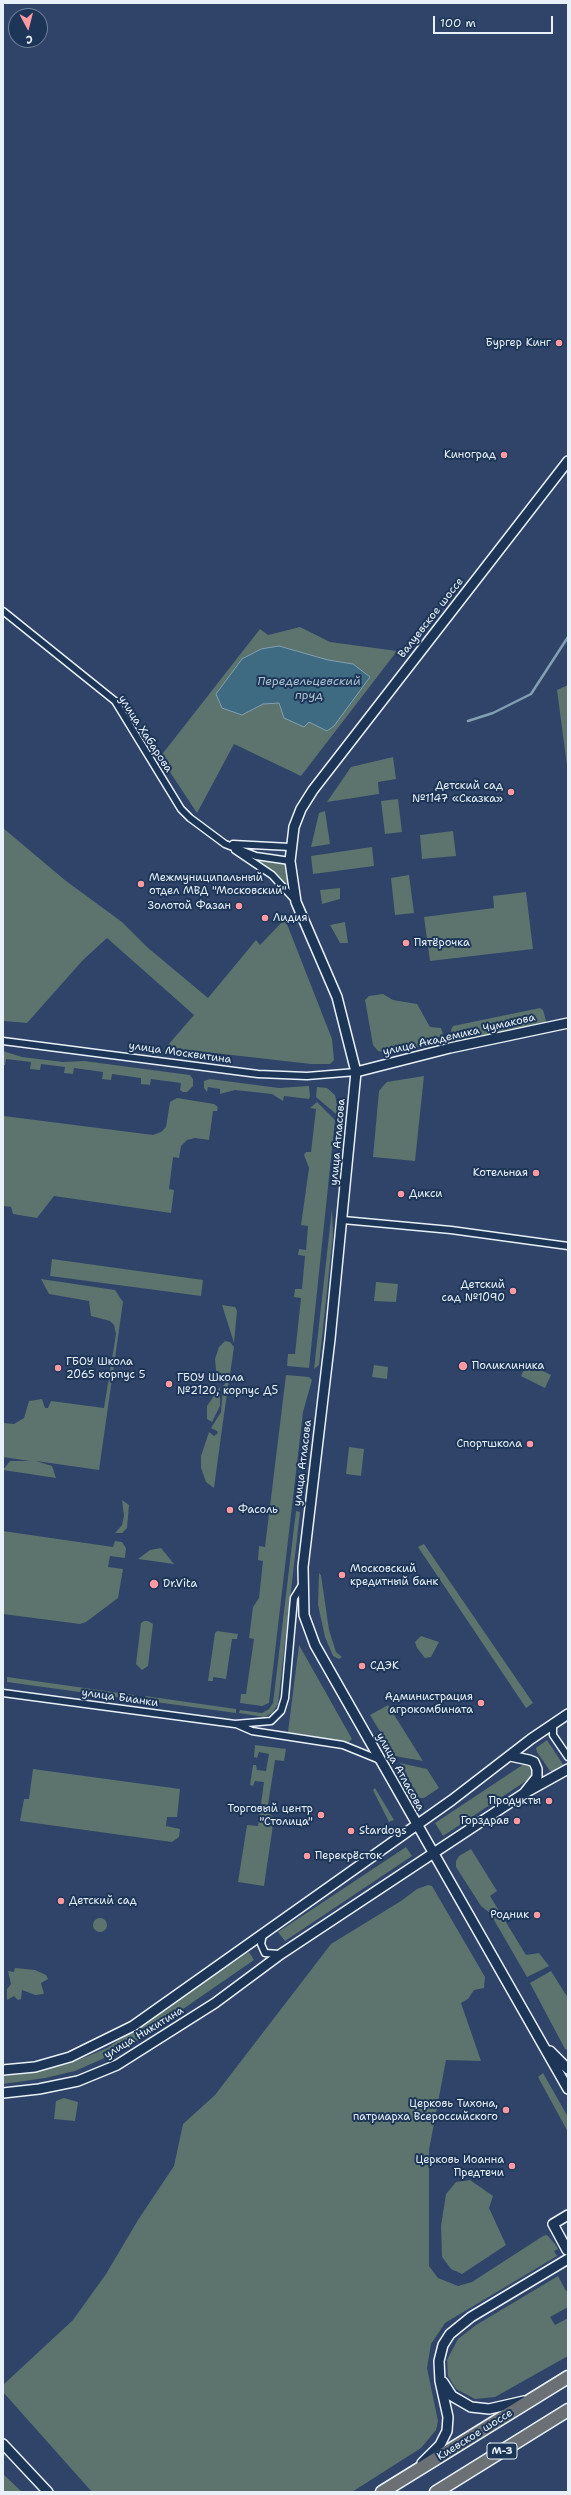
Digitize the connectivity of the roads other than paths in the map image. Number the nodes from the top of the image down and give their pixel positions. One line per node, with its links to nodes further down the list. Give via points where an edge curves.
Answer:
1 (568, 461): 3 (main road, Валуевское шоссе)
2 (3, 611): 4 (street, улица Хабарова, via 115,701 181,809)
3 (313, 790): 5 (main road, улица Атласова, via 298,815)
4 (225, 844): 5 (street); 6 (street, улица Хабарова, via 256,856); 7 (street, улица Хабарова, via 272,875)
5 (290, 847): 6 (main road, улица Атласова)
6 (290, 861): 7 (main road, улица Атласова)
7 (296, 902): 10 (main road, улица Атласова, via 337,997)
8 (568, 1023): 10 (main road, улица Академика Чумакова, via 450,1048)
9 (3, 1041): 10 (street, улица Москвитина, via 258,1074 313,1076)
10 (356, 1072): 11 (main road, улица Атласова)
11 (343, 1220): 12 (street, via 451,1230); 13 (main road, улица Атласова)
12 (568, 1246)
13 (302, 1585): 16 (street, улица Бианки, via 294,1598 285,1698 281,1711 271,1721); 20 (main road, улица Атласова, via 304,1615 310,1635)
14 (3, 1693): 16 (street, улица Бианки)
15 (568, 1714): 17 (main road, улица Никитина)
16 (235, 1724): 20 (street, улица Бианки, via 252,1731 343,1745)
17 (553, 1724): 18 (main road, улица Никитина); 19 (street, via 553,1735)
18 (510, 1756): 22 (main road, via 534,1762 537,1769 536,1777); 23 (main road, улица Никитина)
19 (568, 1757)
20 (380, 1760): 23 (main road, улица Атласова)
21 (568, 1769): 22 (main road)
22 (523, 1794): 24 (main road, улица Никитина)
23 (416, 1826): 24 (main road, улица Атласова); 25 (main road, улица Никитина)
24 (433, 1854): 26 (main road, улица Никитина); 27 (main road, улица Атласова)
25 (264, 1932): 26 (street, via 261,1944 265,1953); 29 (main road, улица Никитина, via 133,2026 104,2042 70,2057 42,2065)
26 (281, 1954): 31 (main road, улица Никитина, via 215,2003 118,2065 78,2081)
27 (540, 2041): 28 (main road); 30 (main road, улица Атласова)
28 (568, 2069)
29 (3, 2070)
30 (568, 2089)
31 (3, 2093)
32 (568, 2215): 33 (main road, via 553,2224)
33 (565, 2257): 34 (main road, via 463,2322 443,2345)
34 (439, 2361): 36 (main road, via 446,2387 452,2396 470,2408 500,2408); 39 (main road, via 440,2381 448,2417 447,2431 433,2453)
35 (568, 2377): 36 (highway, Киевское шоссе / М-3)
36 (536, 2397): 39 (highway, Киевское шоссе / М-3)
37 (568, 2410): 42 (highway, М-3)
38 (3, 2444): 40 (main road)
39 (410, 2475): 41 (highway, Киевское шоссе / М-3)
40 (48, 2492)
41 (382, 2492)
42 (436, 2492)

